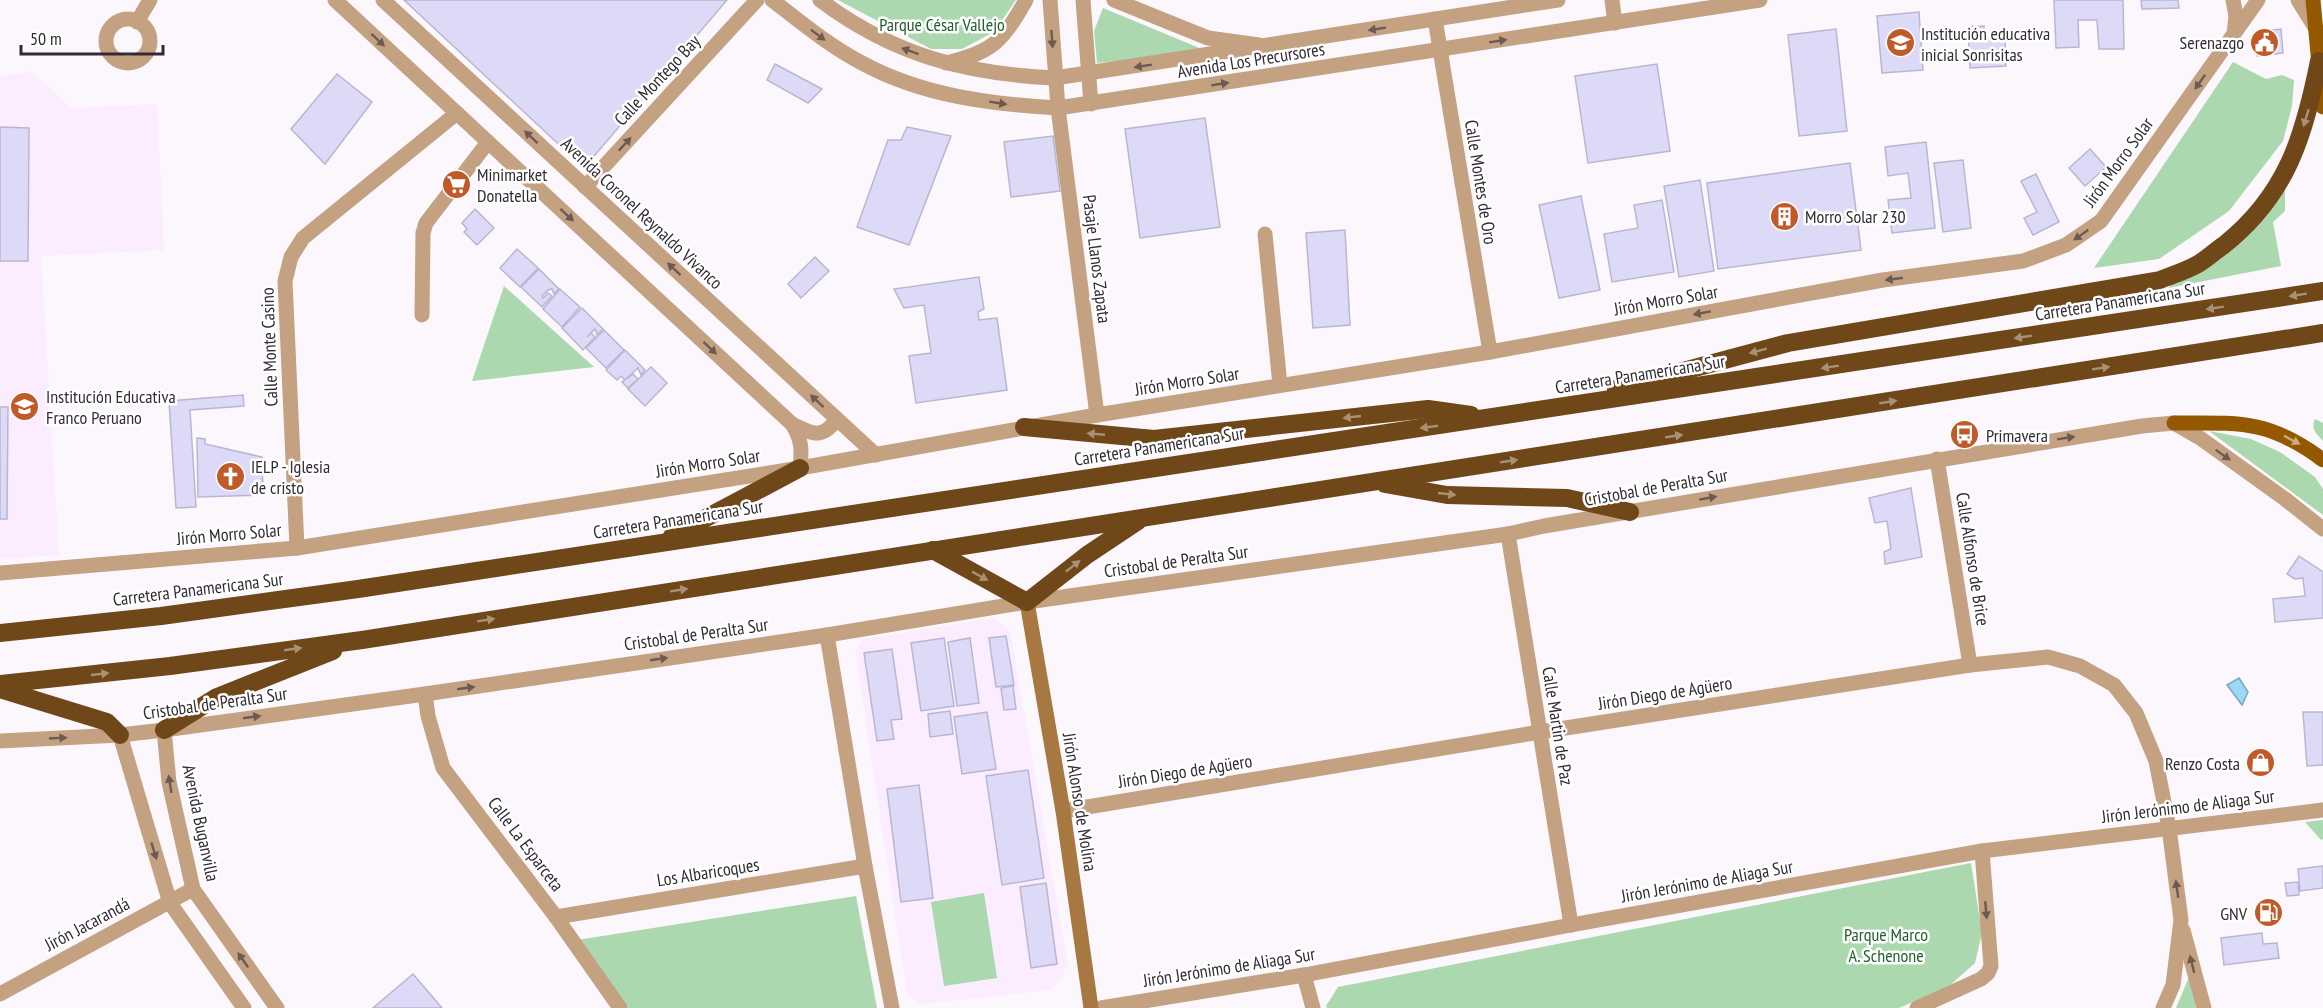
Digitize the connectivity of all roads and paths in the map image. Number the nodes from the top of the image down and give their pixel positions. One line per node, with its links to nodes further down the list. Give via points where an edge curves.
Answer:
1 (150, 0): 19 (street)
2 (335, 0): 32 (street, one-way to 32)
3 (383, 0): 34 (street, Avenida Coronel Reynaldo Vivanco, one-way to 3)
4 (757, 0): 34 (street, Calle Montego Bay, one-way to 4)
5 (772, 0): 31 (street, Avenida Los Precursores, one-way to 31, via 825,41 892,78 969,99)
6 (820, 0): 26 (street, Avenida Los Precursores, one-way to 6, via 889,44)
7 (1026, 0): 26 (street, via 1011,25 988,50)
8 (1050, 0): 28 (street, Pasaje Llanos Zapata, one-way to 28)
9 (1083, 0): 27 (street)
10 (1114, 0): 23 (street, via 1208,38)
11 (1557, 0): 18 (street, Avenida Los Precursores)
12 (1612, 0): 20 (street)
13 (1760, 0): 20 (street, Avenida Los Precursores)
14 (2233, 0): 22 (street)
15 (2258, 0): 22 (street, Jirón Morro Solar)
16 (2298, 0): 21 (street)
17 (2313, 0): 21 (main road)
18 (1435, 19): 23 (street, Avenida Los Precursores, one-way to 23); 24 (street, Calle Montes de Oro)
19 (137, 22)
20 (1615, 23): 24 (street, Avenida Los Precursores, one-way to 20)
21 (2316, 29): 25 (main road)
22 (2234, 34): 39 (street, Jirón Morro Solar, one-way to 39, via 2101,221 2066,245 2023,261 1883,280)
23 (1268, 46): 27 (street, Avenida Los Precursores, one-way to 27)
24 (1440, 50): 29 (street, Avenida Los Precursores, one-way to 24); 39 (street, Calle Montes de Oro)
25 (2319, 61): 30 (main road); 41 (highway, one-way to 41, via 2297,148 2277,188 2241,231 2199,264 2160,280 1788,343)
26 (944, 64): 28 (street, Avenida Los Precursores)
27 (1089, 74): 28 (street, Avenida Los Precursores); 29 (street)
28 (1055, 78): 31 (street, Pasaje Llanos Zapata)
29 (1091, 104): 31 (street, Avenida Los Precursores)
30 (2323, 107)
31 (1058, 108): 42 (street, Pasaje Llanos Zapata)
32 (457, 113): 33 (street); 58 (street, Calle Monte Casino, via 303,238 291,257 285,281)
33 (489, 142): 37 (street, via 426,223); 46 (street, one-way to 46)
34 (585, 187): 44 (street, Avenida Coronel Reynaldo Vivanco, one-way to 34)
35 (1265, 234): 40 (street)
36 (2323, 291): 41 (highway, Carretera Panamericana Sur, one-way to 41)
37 (422, 315)
38 (2323, 333): 52 (highway, one-way to 38)
39 (1490, 352): 40 (street, Jirón Morro Solar)
40 (1280, 386): 42 (street, Jirón Morro Solar)
41 (1531, 412): 43 (highway, Carretera Panamericana Sur)
42 (1097, 415): 47 (street, Jirón Morro Solar)
43 (1494, 418): 47 (highway, one-way to 47, via 1428,409 1154,439); 57 (highway, Carretera Panamericana Sur, one-way to 57)
44 (837, 419): 46 (street, via 821,433 810,433); 48 (street, Avenida Coronel Reynaldo Vivanco)
45 (2174, 423): 49 (street, Cristobal de Peralta Sur, one-way to 45); 50 (main road, one-way to 50, via 2264,427 2290,438); 55 (street, one-way to 55)
46 (792, 424): 51 (street, via 802,449)
47 (1024, 427): 48 (street, Jirón Morro Solar)
48 (876, 455): 51 (street, Jirón Morro Solar)
49 (1937, 459): 53 (street, Cristobal de Peralta Sur, one-way to 49); 65 (street, Calle Alfonso de Brice)
50 (2323, 460)
51 (800, 468): 57 (highway); 58 (street, Jirón Morro Solar)
52 (1368, 482): 53 (highway, one-way to 53, via 1447,495 1567,498); 54 (highway)
53 (1630, 512): 56 (street, Cristobal de Peralta Sur)
54 (1143, 517): 59 (highway); 61 (highway, one-way to 54)
55 (2323, 529)
56 (1508, 534): 61 (street, Cristobal de Peralta Sur); 70 (street, Calle Martin de Paz)
57 (659, 543): 62 (highway, Carretera Panamericana Sur, via 347,591)
58 (297, 548): 60 (street, Jirón Morro Solar)
59 (933, 550): 61 (highway, one-way to 61); 64 (highway, one-way to 59)
60 (0, 573)
61 (1027, 602): 63 (street, Cristobal de Peralta Sur); 74 (main road, Jirón Alonso de Molina)
62 (0, 633)
63 (827, 635): 68 (street, Cristobal de Peralta Sur, one-way to 63); 77 (street)
64 (362, 640): 66 (highway, one-way to 64); 69 (highway, via 217,697)
65 (1970, 665): 70 (street, Jirón Diego de Agüero); 75 (street, Jirón Diego de Agüero, via 2048,657 2080,666 2114,685 2136,712 2156,761)
66 (0, 684)
67 (0, 689): 71 (highway, via 107,722)
68 (425, 694): 69 (street, Cristobal de Peralta Sur, one-way to 68); 80 (street, Calle La Esparceta, via 443,768)
69 (164, 730): 71 (street, Cristobal de Peralta Sur); 78 (street, Avenida Buganvilla, one-way to 69, via 169,782)
70 (1539, 732): 74 (street, Jirón Diego de Agüero); 82 (street, Calle Martin de Paz)
71 (120, 735): 72 (street, Cristobal de Peralta Sur, one-way to 71); 79 (street, one-way to 79)
72 (0, 741)
73 (2323, 810): 75 (street, Jirón Jerónimo de Aliaga Sur)
74 (1063, 811): 89 (main road, Jirón Alonso de Molina)
75 (2169, 828): 76 (street, Jirón Jerónimo de Aliaga Sur); 81 (street, Jirón Diego de Agüero, one-way to 75)
76 (1982, 852): 82 (street, Jirón Jerónimo de Aliaga Sur); 92 (street, one-way to 92, via 1991,966 1981,979)
77 (865, 866): 80 (street, Los Albaricoques); 88 (street)
78 (193, 889): 79 (street, Jirón Jacarandá); 86 (street, Avenida Buganvilla, one-way to 78)
79 (170, 903): 84 (street, Jirón Jacarandá); 85 (street)
80 (556, 917): 87 (street, Calle La Esparceta)
81 (2181, 920): 93 (street, via 2173,985); 94 (street, one-way to 81)
82 (1571, 925): 83 (street, Jirón Jerónimo de Aliaga Sur)
83 (1304, 975): 90 (street, Jirón Jerónimo de Aliaga Sur); 91 (street)
84 (0, 994)
85 (244, 1008)
86 (277, 1008)
87 (620, 1008)
88 (892, 1008)
89 (1091, 1008)
90 (1101, 1008)
91 (1313, 1008)
92 (1917, 1008)
93 (2163, 1008)
94 (2204, 1008)

